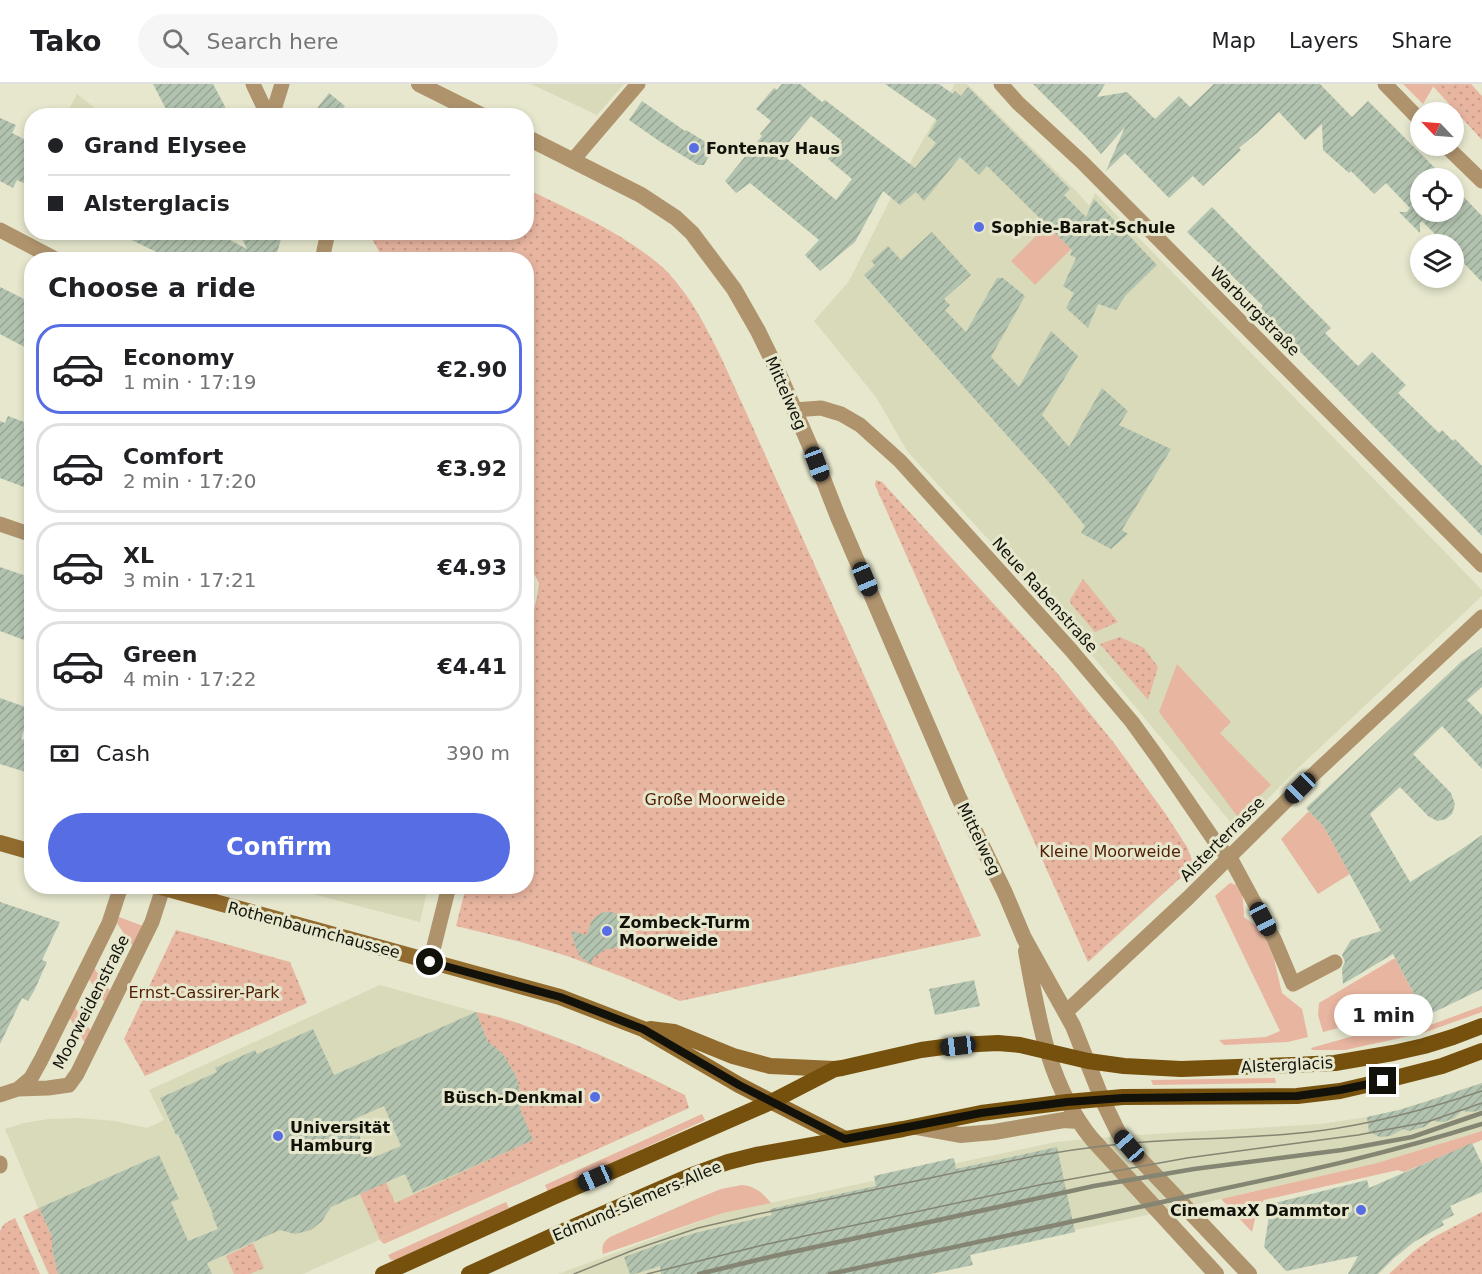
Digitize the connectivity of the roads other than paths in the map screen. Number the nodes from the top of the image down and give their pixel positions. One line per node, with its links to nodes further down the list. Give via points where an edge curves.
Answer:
1 (253, 84): 7 (street)
2 (282, 84): 8 (street)
3 (419, 84): 9 (street)
4 (638, 84): 13 (street)
5 (1002, 84): 20 (street, Warburgstraße)
6 (1385, 84): 10 (street)
7 (266, 108)
8 (273, 108)
9 (467, 108)
10 (1410, 110)
11 (534, 141): 13 (street, Mittelweg)
12 (1456, 156): 14 (street)
13 (573, 160): 17 (street, Mittelweg, via 641,195 692,233 744,306)
14 (1482, 181)
15 (0, 230): 16 (street)
16 (42, 252)
17 (794, 411): 24 (street, Neue Rabenstraße, via 821,408 850,418 900,461 1132,722); 29 (street, Mittelweg, via 958,796)
18 (0, 524): 19 (street)
19 (24, 532)
20 (1482, 565)
21 (1482, 617): 24 (street, Alsterterrasse)
22 (0, 843): 23 (main road)
23 (24, 850)
24 (1229, 858): 31 (street, Neue Rabenstraße, via 1274,939 1293,984); 32 (street, Alsterterrasse)
25 (118, 894): 39 (street, Moorweidenstraße, via 41,1060 31,1078)
26 (159, 894): 39 (street, Moorweidenstraße, via 145,937 77,1074 69,1085)
27 (185, 894): 30 (main road, Rothenbaumchaussee)
28 (447, 894): 30 (street)
29 (1024, 938): 32 (street, Mittelweg); 35 (street, Mittelweg)
30 (430, 962): 34 (main road, Rothenbaumchaussee, via 560,997)
31 (1335, 962)
32 (1066, 1012): 37 (street, Mittelweg)
33 (1482, 1026): 37 (main road, Alsterglacis, via 1424,1046 1335,1063 1181,1069)
34 (643, 1029): 38 (main road, Rothenbaumchaussee, via 674,1032 770,1066); 42 (main road, Rothenbaumchaussee)
35 (1046, 1051): 37 (main road, Alsterglacis); 38 (main road, Alsterglacis, via 998,1043 958,1046 921,1050); 43 (street, Mittelweg)
36 (1482, 1051): 41 (main road, Alsterglacis, via 1442,1066 1329,1092 1297,1096)
37 (1088, 1061): 41 (street, Mittelweg)
38 (835, 1070): 42 (main road, Alsterglacis)
39 (18, 1089): 40 (street, Moorweidenstraße)
40 (0, 1095)
41 (1102, 1099): 43 (main road, Alsterglacis); 50 (street, Mittelweg, via 1120,1136)
42 (771, 1102): 46 (main road, Rothenbaumchaussee); 48 (main road)
43 (1067, 1102): 44 (street, Mittelweg); 45 (main road, Alsterglacis, via 1003,1109)
44 (1078, 1121): 45 (street, via 960,1135); 47 (street, Mittelweg)
45 (915, 1126): 46 (main road, Edmund-Siemers-Allee)
46 (845, 1139): 49 (main road, Edmund-Siemers-Allee, via 728,1162)
47 (1211, 1272)
48 (383, 1274)
49 (469, 1274)
50 (1249, 1274)

